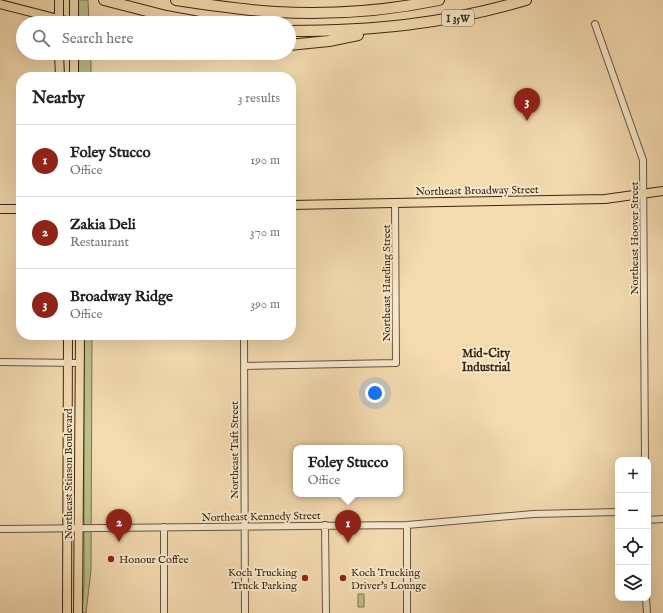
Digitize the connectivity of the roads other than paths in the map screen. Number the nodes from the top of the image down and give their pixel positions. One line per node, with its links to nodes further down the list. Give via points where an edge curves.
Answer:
1 (59, 0): 9 (main road)
2 (74, 0): 10 (main road)
3 (104, 0): 11 (highway)
4 (176, 0): 5 (highway, I 35W, via 240,9 315,13 373,10)
5 (439, 0)
6 (526, 0): 13 (highway, I 35W, via 467,16)
7 (0, 4): 8 (main road)
8 (42, 16)
9 (59, 16)
10 (75, 16)
11 (166, 16)
12 (596, 24): 21 (street, Northeast Hoover Street, via 642,154)
13 (388, 28): 14 (highway, I 35W); 15 (highway, via 330,41)
14 (296, 31)
15 (296, 44)
16 (59, 60): 18 (main road)
17 (74, 60): 19 (main road)
18 (60, 72)
19 (74, 72)
20 (663, 191): 21 (main road, Northeast Broadway Street)
21 (643, 195): 22 (main road, Northeast Broadway Street, via 595,200); 33 (street, Northeast Hoover Street)
22 (395, 202): 23 (main road, Northeast Broadway Street); 32 (street, Northeast Harding Street, via 396,364)
23 (296, 205)
24 (0, 209): 25 (main road)
25 (16, 209)
26 (68, 340): 30 (main road, Northeast Stinson Boulevard)
27 (80, 340): 31 (main road, Northeast Stinson Boulevard)
28 (244, 340): 32 (street, Northeast Taft Street)
29 (0, 362): 30 (street)
30 (68, 363): 31 (street); 41 (main road, Northeast Stinson Boulevard)
31 (80, 363): 42 (main road, Northeast Stinson Boulevard)
32 (244, 366): 39 (street, Northeast Taft Street)
33 (645, 457)
34 (615, 512): 37 (street, Northeast Kennedy Street, via 533,514)
35 (651, 520): 36 (street)
36 (663, 520)
37 (407, 524): 38 (street, Northeast Kennedy Street); 50 (street)
38 (325, 525): 39 (street, Northeast Kennedy Street); 49 (street)
39 (245, 526): 40 (street, Northeast Kennedy Street); 48 (street, Northeast Taft Street)
40 (164, 527): 42 (street, Northeast Kennedy Street); 47 (street)
41 (68, 529): 42 (street, Northeast Kennedy Street); 43 (street, Northeast Kennedy Street); 45 (main road, Northeast Stinson Boulevard)
42 (78, 529): 46 (main road, Northeast Stinson Boulevard)
43 (0, 530)
44 (646, 601): 51 (street)
45 (68, 613)
46 (78, 613)
47 (164, 613)
48 (245, 613)
49 (326, 613)
50 (407, 613)
51 (647, 613)

